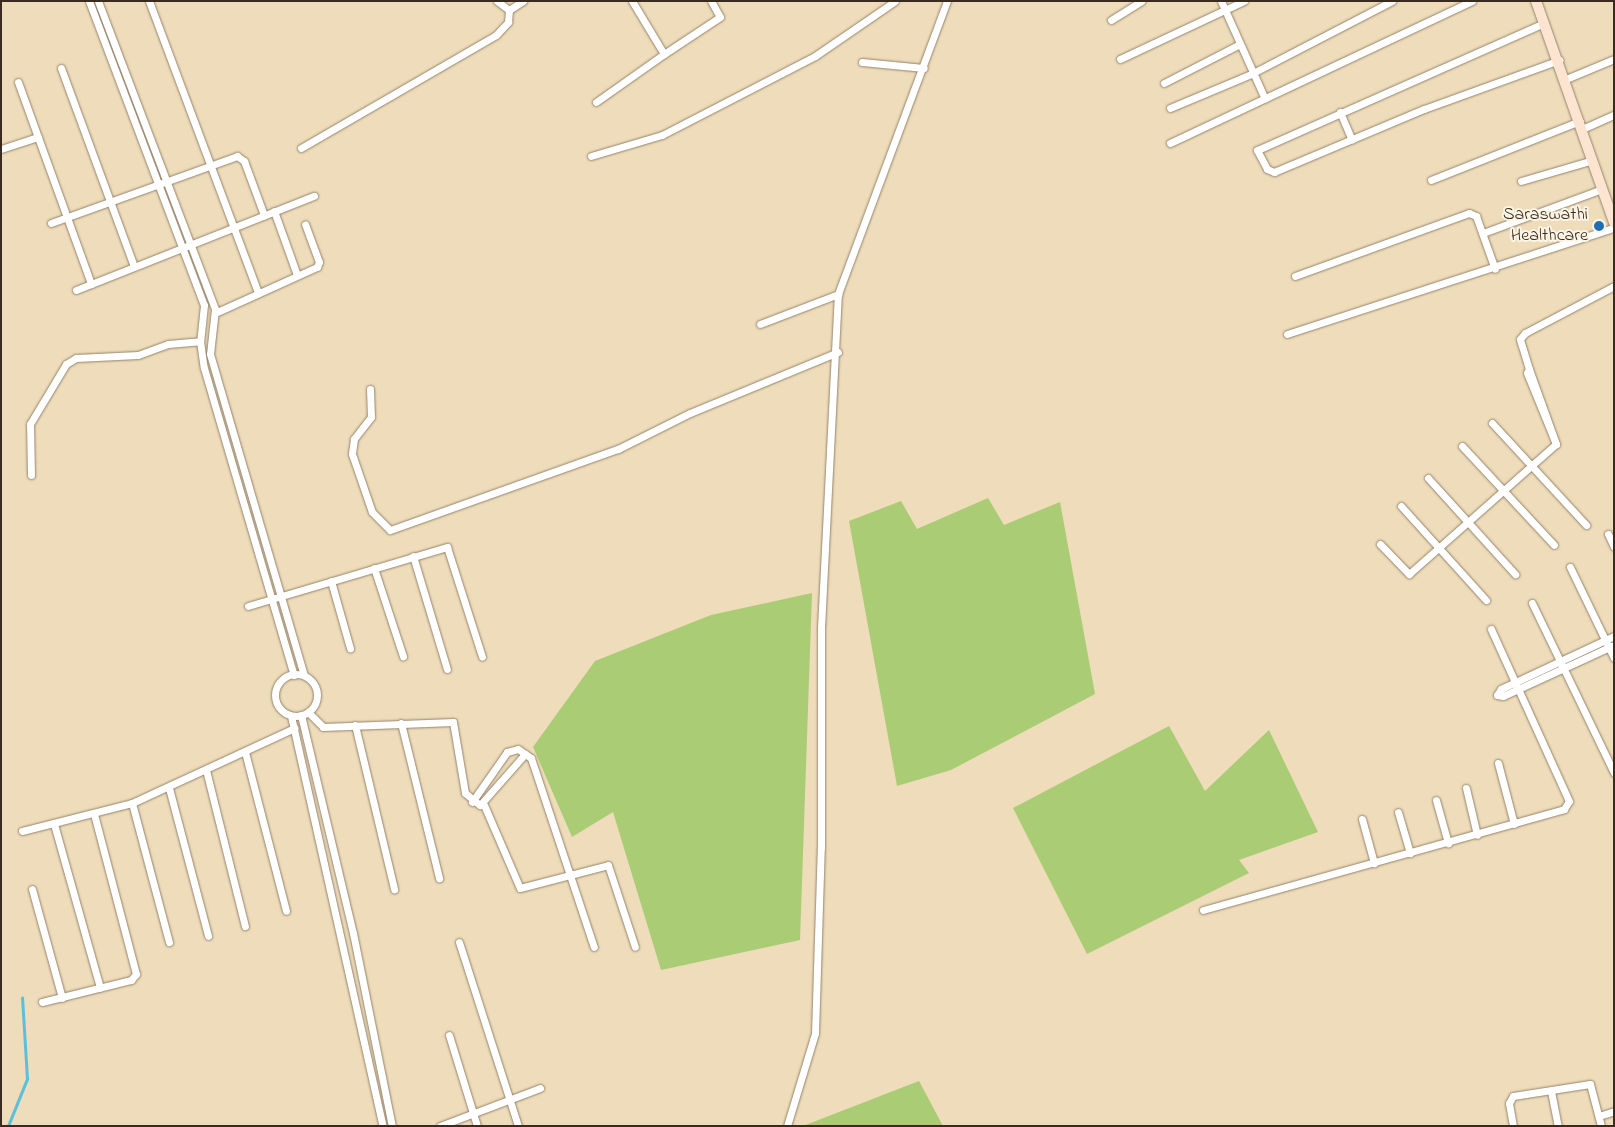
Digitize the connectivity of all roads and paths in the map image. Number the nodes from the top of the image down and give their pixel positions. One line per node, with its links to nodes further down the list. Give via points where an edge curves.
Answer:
1 (89, 1): 48 (street)
2 (98, 1): 48 (street)
3 (149, 1): 45 (street)
4 (497, 1): 16 (street)
5 (523, 1): 16 (street)
6 (632, 1): 21 (street)
7 (711, 1): 21 (street, via 720,17)
8 (895, 1): 43 (street, via 815,56 662,135)
9 (947, 1): 27 (street)
10 (1142, 1): 18 (street)
11 (1221, 1): 17 (street)
12 (1244, 1): 17 (street)
13 (1392, 1): 28 (street)
14 (1472, 1): 32 (street)
15 (1536, 1): 19 (street)
16 (509, 10): 41 (street, via 508,22 496,36)
17 (1225, 10): 20 (street); 22 (street)
18 (1111, 20)
19 (1544, 23): 24 (street); 35 (street)
20 (1238, 45): 28 (street); 31 (street)
21 (664, 54): 33 (street)
22 (1120, 59)
23 (1614, 59): 29 (street)
24 (1559, 60): 29 (street); 39 (street, via 1424,109)
25 (862, 62): 27 (street)
26 (61, 68): 51 (street)
27 (924, 68): 70 (street)
28 (1251, 74): 32 (street); 34 (street)
29 (1566, 79): 37 (street)
30 (18, 82): 38 (street)
31 (1164, 83)
32 (1264, 99): 40 (street)
33 (596, 102)
34 (1170, 108)
35 (1340, 112): 39 (street); 39 (street, via 1257,150 1267,169 1274,172)
36 (1614, 115): 37 (street)
37 (1581, 125): 44 (street); 46 (street)
38 (38, 137): 42 (street); 54 (street)
39 (1352, 140)
40 (1170, 143)
41 (301, 148)
42 (1, 149)
43 (591, 156)
44 (1590, 162): 47 (street); 49 (street)
45 (209, 165): 48 (street); 53 (street, via 237,156 242,159); 58 (street)
46 (1431, 180)
47 (1521, 181)
48 (161, 182): 51 (street); 61 (street)
49 (1599, 190): 56 (street); 60 (street)
50 (314, 196): 52 (street)
51 (110, 201): 54 (street); 62 (street)
52 (274, 211): 53 (street); 64 (street)
53 (264, 215): 58 (street)
54 (67, 217): 55 (street); 66 (street)
55 (51, 223)
56 (1614, 223)
57 (305, 224): 64 (street, via 319,262)
58 (231, 227): 61 (street); 69 (street)
59 (1614, 228): 63 (street)
60 (1483, 233): 63 (street); 65 (street, via 1476,216 1469,212)
61 (185, 244): 62 (street); 71 (street); 74 (street, via 204,305)
62 (134, 266): 66 (street)
63 (1495, 269): 73 (street)
64 (298, 275): 69 (street)
65 (1295, 276)
66 (91, 284): 68 (street)
67 (1614, 286): 79 (street, via 1525,333 1520,339 1556,444)
68 (76, 290)
69 (258, 293): 71 (street)
70 (838, 294): 72 (street); 75 (street)
71 (215, 313): 96 (street, via 210,354)
72 (760, 324)
73 (1287, 334)
74 (200, 341): 80 (street, via 168,344 138,355 76,358 66,364 30,424); 97 (street, via 206,375)
75 (838, 352): 76 (street, via 690,413 618,449 390,530 372,512 352,454 354,439 372,418); 166 (street, via 821,628 821,847 814,1033)
76 (370, 389)
77 (1492, 423): 79 (street)
78 (1462, 446): 82 (street)
79 (1531, 465): 82 (street); 85 (street)
80 (31, 475)
81 (1428, 478): 84 (street)
82 (1502, 490): 84 (street); 88 (street)
83 (1401, 506): 90 (street)
84 (1467, 521): 90 (street); 94 (street)
85 (1586, 525)
86 (1608, 534): 89 (street)
87 (1380, 544): 90 (street, via 1409,574)
88 (1554, 545)
89 (1614, 547)
90 (1438, 548): 98 (street)
91 (413, 556): 93 (street); 106 (street, via 450,548); 109 (street)
92 (1570, 567): 103 (street)
93 (374, 568): 95 (street); 105 (street)
94 (1515, 574)
95 (331, 581): 96 (street); 104 (street)
96 (282, 596): 97 (street); 111 (street)
97 (272, 599): 100 (street); 110 (street)
98 (1486, 600)
99 (1532, 603): 108 (street)
100 (248, 606)
101 (1491, 629): 112 (street)
102 (1614, 636): 103 (street)
103 (1609, 644): 107 (street); 108 (street)
104 (350, 648)
105 (403, 656)
106 (482, 657)
107 (1614, 658)
108 (1562, 664): 112 (street); 122 (street)
109 (447, 669)
110 (294, 675): 111 (street); 114 (street, via 281,681 275,692 277,704)
111 (304, 676): 113 (street, via 316,692)
112 (1516, 686): 133 (street, via 1569,801 1560,812)
113 (304, 714): 114 (street); 116 (street, via 320,726); 162 (street)
114 (291, 716): 117 (street)
115 (401, 723): 116 (street); 126 (street, via 455,724 465,793); 140 (street)
116 (355, 725): 142 (street)
117 (294, 728): 118 (street); 161 (street)
118 (245, 752): 121 (street); 144 (street)
119 (525, 754): 126 (street, via 518,749 507,752); 128 (street); 139 (street, via 534,765)
120 (1498, 763): 133 (street)
121 (206, 770): 123 (street); 145 (street)
122 (1614, 773)
123 (169, 788): 127 (street); 146 (street)
124 (1466, 788): 135 (street)
125 (1436, 800): 136 (street)
126 (472, 802): 128 (street)
127 (132, 803): 130 (street); 147 (street)
128 (484, 805): 139 (street, via 517,886)
129 (1398, 812): 137 (street)
130 (94, 814): 132 (street); 151 (street, via 136,974 131,980)
131 (1362, 819): 138 (street)
132 (54, 824): 134 (street); 151 (street)
133 (1514, 824): 135 (street)
134 (22, 831)
135 (1477, 834): 136 (street)
136 (1448, 842): 137 (street)
137 (1410, 853): 138 (street)
138 (1374, 863): 143 (street)
139 (570, 873): 149 (street); 150 (street, via 608,865)
140 (439, 878)
141 (32, 889): 152 (street)
142 (394, 889)
143 (1203, 910)
144 (286, 911)
145 (245, 926)
146 (208, 936)
147 (169, 942)
148 (459, 942): 157 (street)
149 (594, 947)
150 (635, 947)
151 (100, 988): 152 (street)
152 (62, 998): 153 (street)
153 (42, 1002)
154 (449, 1034): 159 (street)
155 (540, 1088): 157 (street)
156 (1551, 1091): 160 (street, via 1590,1084); 167 (street, via 1513,1096 1508,1103); 168 (street)
157 (509, 1100): 159 (street); 165 (street)
158 (1614, 1111): 160 (street)
159 (472, 1113): 163 (street); 164 (street)
160 (1599, 1116): 169 (street)
161 (383, 1126)
162 (392, 1126)
163 (440, 1126)
164 (477, 1126)
165 (518, 1126)
166 (787, 1126)
167 (1513, 1126)
168 (1558, 1126)
169 (1601, 1126)

